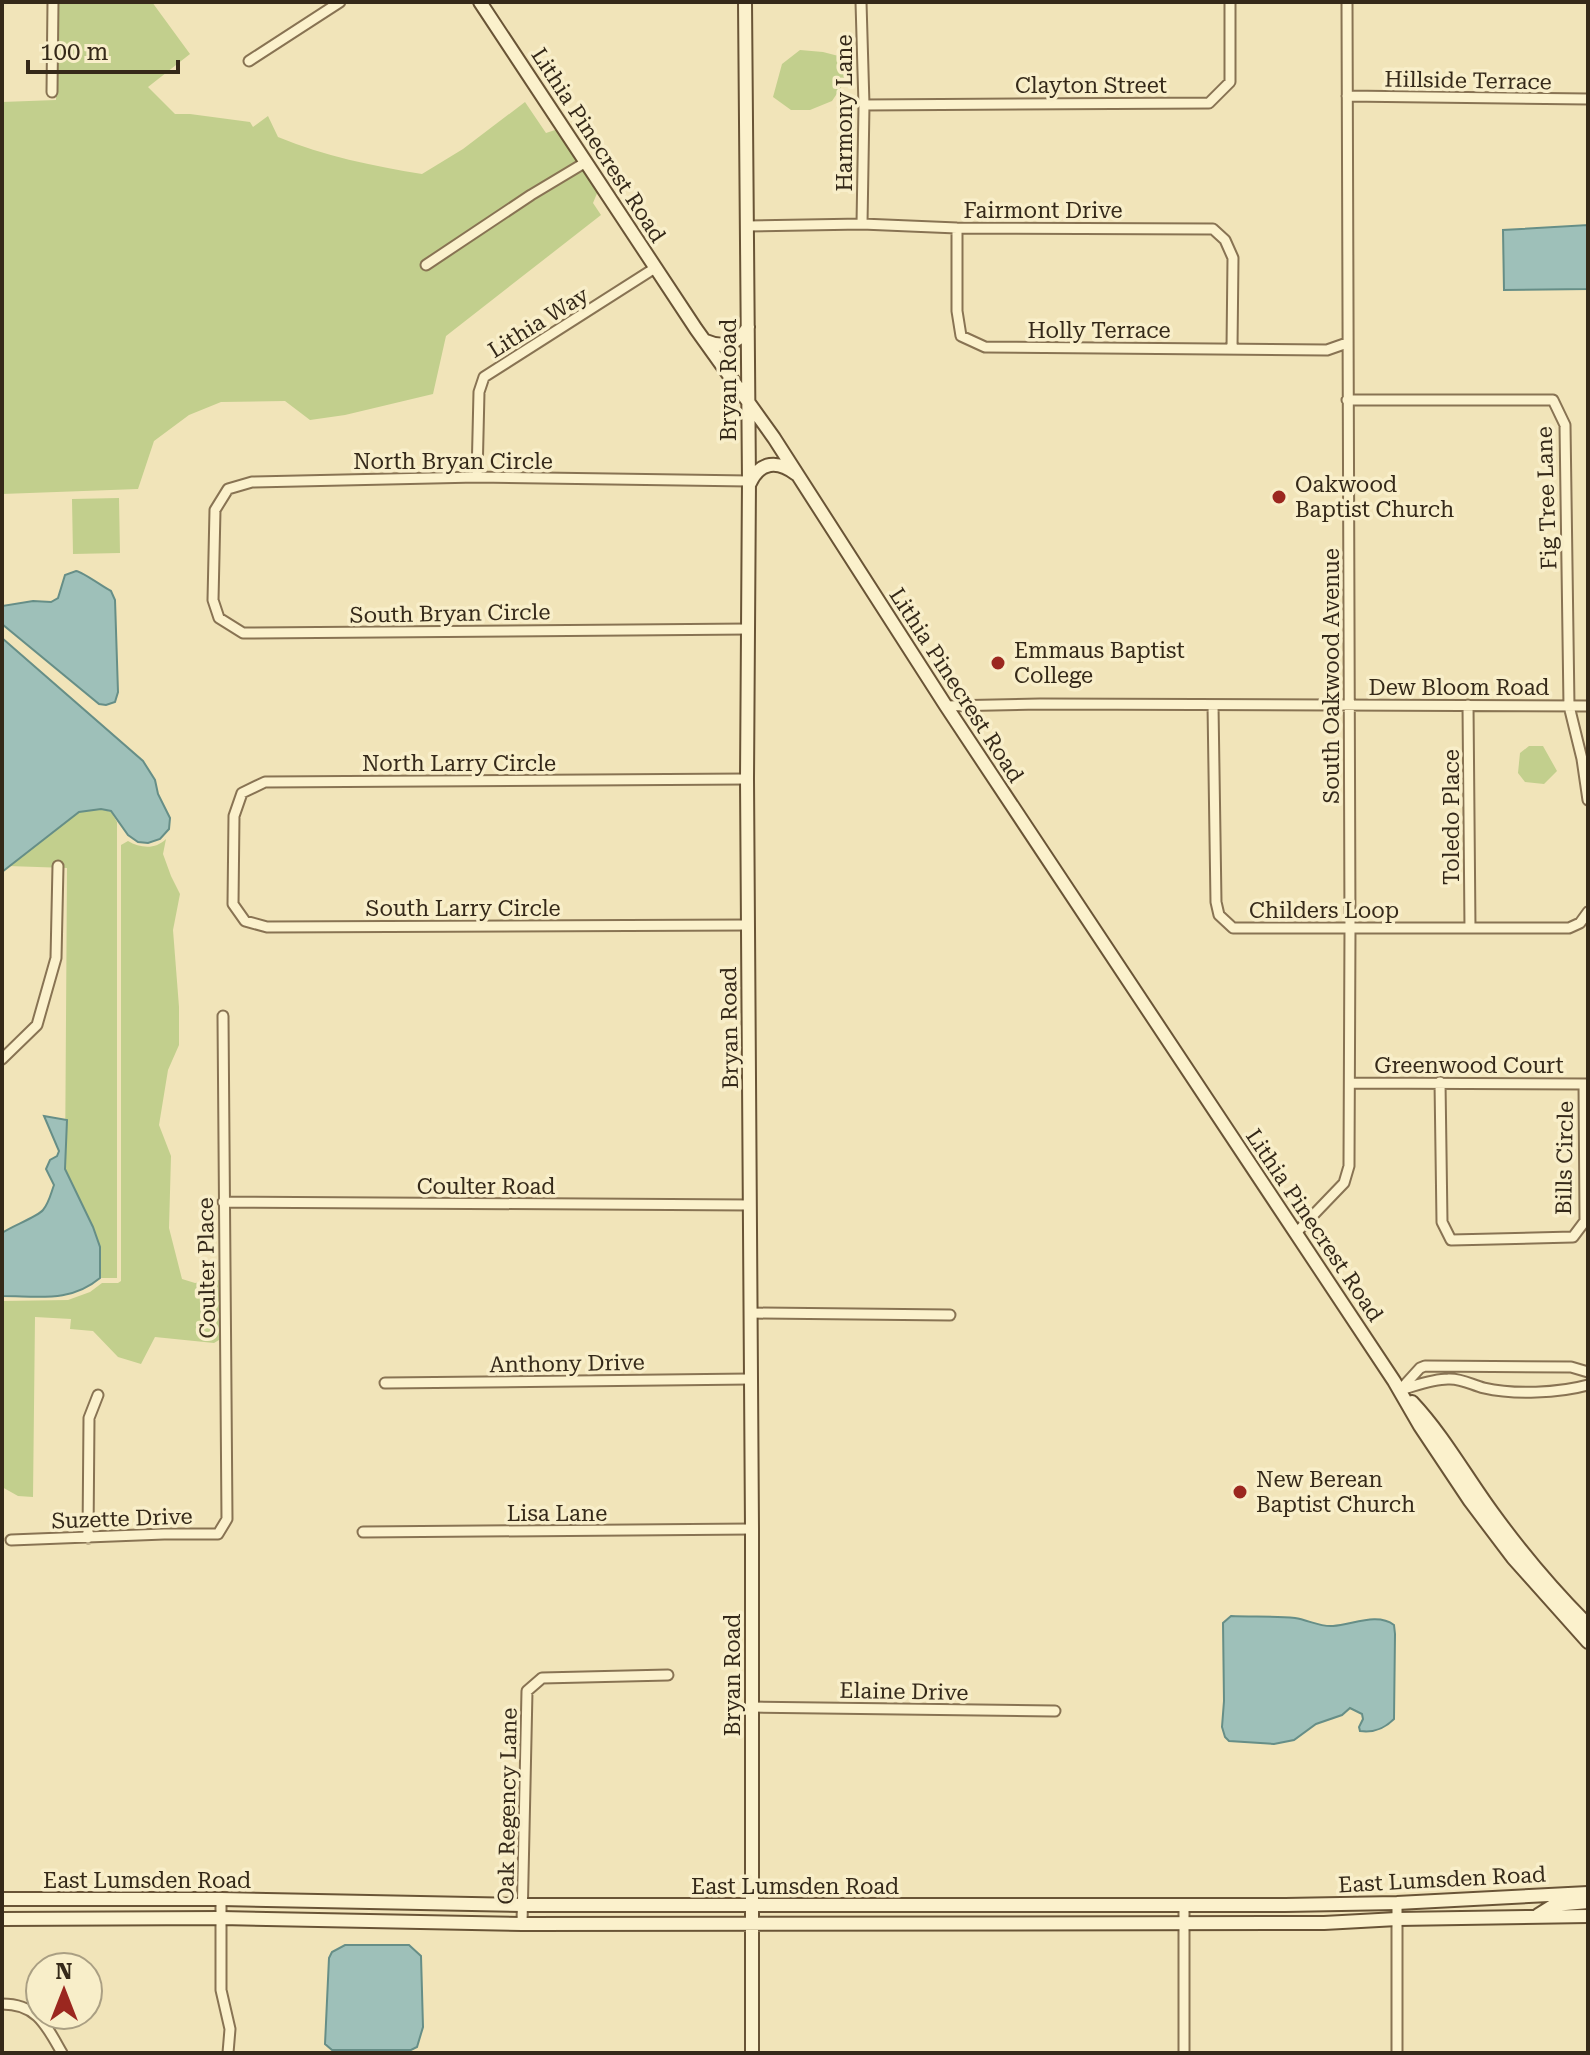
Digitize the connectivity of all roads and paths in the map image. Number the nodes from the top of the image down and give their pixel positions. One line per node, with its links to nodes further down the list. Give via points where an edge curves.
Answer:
1 (53, 2): 9 (street)
2 (340, 2): 8 (street)
3 (480, 2): 13 (main road, Lithia Pinecrest Road)
4 (745, 2): 15 (main road, Bryan Road)
5 (861, 2): 12 (street, Harmony Lane)
6 (1230, 2): 12 (street, Clayton Street, via 1230,82 1209,103)
7 (1347, 2): 10 (street, South Oakwood Avenue)
8 (249, 61)
9 (52, 92)
10 (1347, 96): 11 (street, Hillside Terrace); 21 (street, South Oakwood Avenue)
11 (1588, 99)
12 (864, 105): 14 (street, Harmony Lane)
13 (586, 162): 17 (street); 18 (main road, Lithia Pinecrest Road)
14 (862, 224): 15 (street, Fairmont Drive); 16 (street, Fairmont Drive)
15 (746, 226): 19 (main road, Bryan Road)
16 (957, 228): 22 (street, Holly Terrace, via 961,336 985,347); 22 (street, Fairmont Drive, via 1213,229 1233,258)
17 (426, 265)
18 (655, 268): 20 (main road, Lithia Pinecrest Road); 26 (street, Lithia Way, via 484,377)
19 (748, 327): 20 (main road, via 728,344); 24 (main road, Bryan Road)
20 (706, 341): 24 (main road, Lithia Pinecrest Road)
21 (1347, 343): 22 (street, Holly Terrace, via 1327,350); 23 (street, South Oakwood Avenue)
22 (1232, 348)
23 (1347, 400): 31 (street, South Oakwood Avenue); 34 (street, Fig Tree Lane, via 1553,400 1565,425)
24 (748, 403): 25 (main road, Lithia Pinecrest Road); 27 (main road, Bryan Road)
25 (799, 476): 27 (main road, via 767,465); 33 (main road, Lithia Pinecrest Road)
26 (477, 477): 27 (street, North Bryan Circle); 28 (street, North Bryan Circle, via 252,482 228,489 215,510)
27 (749, 484): 29 (main road, Bryan Road)
28 (214, 556): 29 (street, South Bryan Circle, via 213,600 219,618 243,633)
29 (749, 629): 36 (main road, Bryan Road)
30 (1213, 705): 31 (street, Dew Bloom Road); 33 (street, Dew Bloom Road); 42 (street, Childers Loop, via 1219,915 1233,928)
31 (1348, 705): 32 (street, Dew Bloom Road); 42 (street, South Oakwood Avenue)
32 (1468, 705): 34 (street, Dew Bloom Road); 43 (street, Toledo Place)
33 (946, 706): 51 (main road, Lithia Pinecrest Road)
34 (1569, 706): 35 (street, Dew Bloom Road); 37 (street)
35 (1588, 706)
36 (747, 779): 38 (street, North Larry Circle, via 265,782 242,793 234,816); 41 (main road, Bryan Road)
37 (1588, 800)
38 (234, 859): 41 (street, South Larry Circle, via 233,904 245,921 267,927)
39 (58, 866): 45 (street, via 56,958 37,1025)
40 (1588, 912): 43 (street, Childers Loop, via 1569,928)
41 (748, 925): 50 (main road, Bryan Road)
42 (1350, 928): 43 (street, Childers Loop); 47 (street, South Oakwood Avenue)
43 (1470, 928)
44 (223, 1016): 49 (street, Coulter Place)
45 (2, 1059)
46 (1440, 1082): 47 (street, Greenwood Court); 48 (street, Greenwood Court); 48 (street, Bills Circle, via 1442,1222 1451,1240 1573,1237 1585,1221)
47 (1350, 1083): 51 (street, South Oakwood Avenue, via 1344,1183)
48 (1586, 1084)
49 (223, 1202): 50 (street, Coulter Road); 62 (street, Coulter Place)
50 (750, 1205): 52 (main road, Bryan Road)
51 (1296, 1233): 58 (main road, Lithia Pinecrest Road)
52 (750, 1313): 53 (street); 55 (main road, Bryan Road)
53 (950, 1315)
54 (1588, 1372): 58 (street, via 1571,1367 1425,1366)
55 (750, 1379): 56 (street, Anthony Drive); 63 (main road, Bryan Road)
56 (385, 1383)
57 (1588, 1385): 58 (street, via 1559,1392 1501,1391 1447,1379)
58 (1400, 1390): 60 (main road, Lithia Pinecrest Road); 61 (main road, Lithia Pinecrest Road, via 1429,1420)
59 (98, 1395): 65 (street, via 89,1418)
60 (1470, 1501): 61 (main road, via 1482,1502); 68 (main road, Lithia Pinecrest Road)
61 (1492, 1512): 67 (main road, Lithia Pinecrest Road, via 1547,1583)
62 (227, 1519): 65 (street, Suzette Drive, via 218,1534)
63 (752, 1529): 64 (street, Lisa Lane); 70 (main road, Bryan Road)
64 (363, 1532)
65 (88, 1538): 66 (street, Suzette Drive)
66 (11, 1540)
67 (1588, 1625)
68 (1588, 1642)
69 (668, 1675): 77 (street, Oak Regency Lane, via 542,1678 527,1691)
70 (752, 1707): 71 (street, Elaine Drive); 79 (main road, Bryan Road)
71 (1055, 1711)
72 (1588, 1893): 76 (main road, East Lumsden Road)
73 (2, 1899): 74 (main road, East Lumsden Road)
74 (221, 1899): 77 (main road, East Lumsden Road); 82 (street)
75 (1588, 1902): 80 (main road, via 1554,1905)
76 (1397, 1903): 78 (main road, East Lumsden Road); 84 (street)
77 (522, 1905): 79 (main road, East Lumsden Road); 86 (street, Oak Regency Lane)
78 (1184, 1905): 79 (main road, East Lumsden Road); 85 (street)
79 (751, 1906): 87 (main road, Bryan Road)
80 (1536, 1916): 81 (main road, East Lumsden Road); 84 (main road, East Lumsden Road)
81 (1588, 1916)
82 (221, 1918): 83 (main road, East Lumsden Road); 86 (main road, East Lumsden Road); 90 (street)
83 (2, 1919)
84 (1397, 1919): 85 (main road, East Lumsden Road); 93 (street)
85 (1183, 1923): 87 (main road, East Lumsden Road); 92 (street)
86 (522, 1924): 87 (main road, East Lumsden Road)
87 (751, 1924): 91 (main road, Bryan Road)
88 (2, 2004): 89 (street, via 33,2011)
89 (62, 2053)
90 (228, 2053)
91 (752, 2053)
92 (1184, 2053)
93 (1397, 2053)

